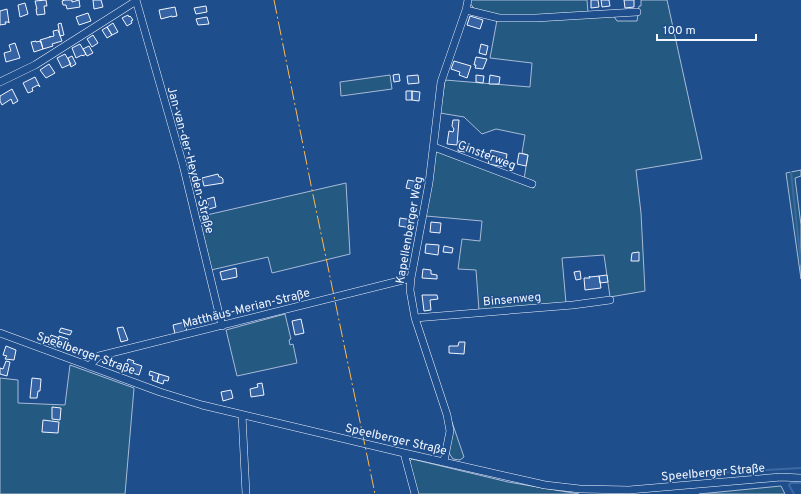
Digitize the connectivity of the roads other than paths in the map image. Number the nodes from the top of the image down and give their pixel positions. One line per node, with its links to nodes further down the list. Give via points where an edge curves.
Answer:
1 (136, 0): 5 (street, via 35,65); 11 (street, Jan-van-der-Heyden-Straße, via 182,165)
2 (468, 0): 3 (street, Kapellenberger Weg)
3 (466, 10): 4 (street, via 499,18); 6 (street, Kapellenberger Weg, via 441,82)
4 (637, 12)
5 (0, 82)
6 (434, 147): 7 (street, Ginsterweg); 8 (street, Kapellenberger Weg)
7 (532, 184)
8 (411, 278): 10 (street, Kapellenberger Weg, via 410,290); 11 (street, Matthäus-Merian-Straße)
9 (610, 300): 10 (street, Binsenweg)
10 (415, 318): 16 (street, Kapellenberger Weg, via 447,415 450,431)
11 (222, 326): 13 (street, Matthäus-Merian-Straße, via 99,356)
12 (0, 334): 13 (street, Speelberger Straße)
13 (90, 366): 14 (street, Speelberger Straße, via 160,392)
14 (242, 415): 15 (street, Speelberger Straße); 18 (street)
15 (404, 453): 16 (street, Speelberger Straße); 19 (street)
16 (444, 461): 17 (street, Speelberger Straße, via 545,484 580,489 629,490 781,477)
17 (801, 478)
18 (246, 494)
19 (415, 494)

